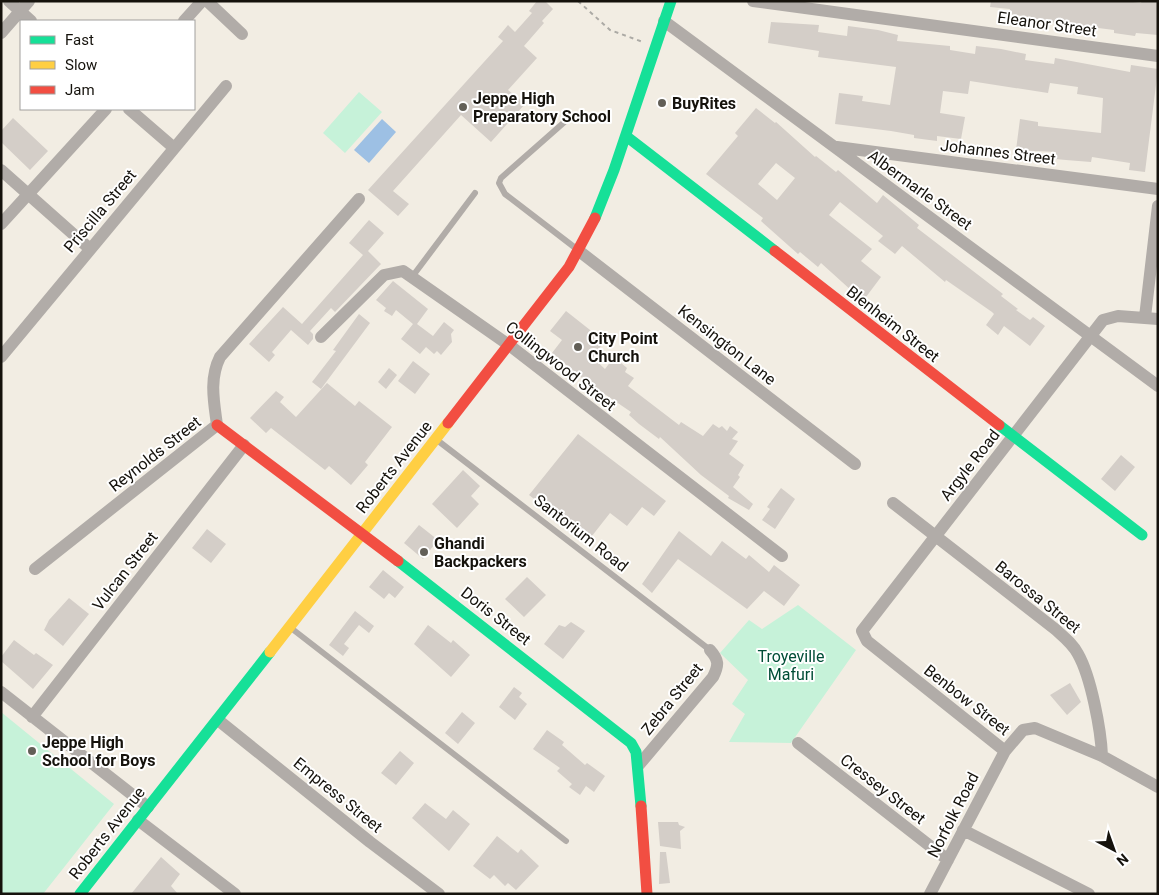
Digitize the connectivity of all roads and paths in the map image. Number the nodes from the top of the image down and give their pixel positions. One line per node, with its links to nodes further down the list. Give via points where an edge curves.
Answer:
1 (9, 1): 8 (street)
2 (29, 1): 8 (street)
3 (202, 1): 10 (street)
4 (207, 1): 13 (street)
5 (578, 1): 14 (path, via 610,30)
6 (671, 1): 11 (street, Roberts Avenue)
7 (753, 1): 15 (street, Eleanor Street)
8 (20, 11): 9 (street); 12 (street)
9 (31, 20)
10 (185, 20)
11 (664, 21): 14 (street, Roberts Avenue); 21 (street, Albermarle Street)
12 (1, 33)
13 (242, 34)
14 (654, 46): 20 (street, Roberts Avenue)
15 (1158, 56)
16 (226, 86): 22 (street, Priscilla Street)
17 (105, 110): 26 (street)
18 (130, 110): 22 (street)
19 (569, 118): 31 (lane, via 500,178 499,183 504,194)
20 (626, 136): 31 (street, Roberts Avenue, via 597,214); 40 (street, Blenheim Street)
21 (834, 147): 24 (street, Johannes Street); 34 (street, Albermarle Street)
22 (173, 148): 30 (street, Priscilla Street)
23 (1, 170): 26 (street)
24 (1158, 189)
25 (475, 193): 32 (lane)
26 (29, 194): 29 (street); 30 (street)
27 (359, 199): 39 (street, Reynolds Street, via 220,357 213,384)
28 (1158, 206): 33 (street)
29 (1, 224)
30 (90, 249): 37 (street, Priscilla Street)
31 (579, 251): 36 (street, Roberts Avenue); 43 (street, Kensington Lane)
32 (412, 277): 35 (street, Collingwood Street, via 398,270 384,275); 36 (street, Collingwood Street)
33 (1151, 318): 34 (street, Argyle Road, via 1108,317)
34 (1091, 336): 38 (street, Albermarle Street); 40 (street, Argyle Road)
35 (321, 337)
36 (509, 345): 41 (street, Roberts Avenue); 48 (street, Collingwood Street)
37 (3, 351)
38 (1158, 386)
39 (217, 425): 42 (street, Doris Street); 49 (street, Reynolds Street)
40 (1013, 436): 46 (street, Blenheim Street); 47 (street, Argyle Road)
41 (436, 439): 45 (street, Roberts Avenue); 52 (lane, Santorium Road)
42 (244, 445): 45 (street, Doris Street); 54 (street, Vulcan Street)
43 (856, 464)
44 (893, 503): 47 (street, Barossa Street)
45 (363, 533): 51 (street, Roberts Avenue); 59 (street, Doris Street, via 615,729 631,743)
46 (1142, 535)
47 (936, 536): 50 (street, Argyle Road); 58 (street, Barossa Street, via 1073,646 1087,675)
48 (782, 556)
49 (35, 570)
50 (874, 614): 57 (street, Benbow Street, via 862,631 867,641)
51 (290, 626): 55 (street, Roberts Avenue); 64 (lane)
52 (710, 650): 59 (street, Zebra Street, via 717,658 718,666 713,677)
53 (1, 692): 54 (street)
54 (32, 717): 61 (street)
55 (218, 720): 61 (street, Roberts Avenue); 68 (street, Empress Street)
56 (798, 743): 65 (street, Cressey Street)
57 (1005, 750): 58 (street, Benbow Street, via 1023,730 1035,728); 63 (street, Norfolk Road)
58 (1102, 756): 60 (street, Benbow Street)
59 (638, 766): 69 (street, Doris Street)
60 (1158, 787)
61 (148, 807): 62 (street, Roberts Avenue)
62 (138, 820): 66 (street, Roberts Avenue); 67 (street)
63 (964, 830): 65 (street, Norfolk Road); 71 (street)
64 (566, 842)
65 (948, 860): 70 (street, Norfolk Road)
66 (80, 894)
67 (235, 894)
68 (439, 894)
69 (647, 894)
70 (930, 894)
71 (1089, 894)

